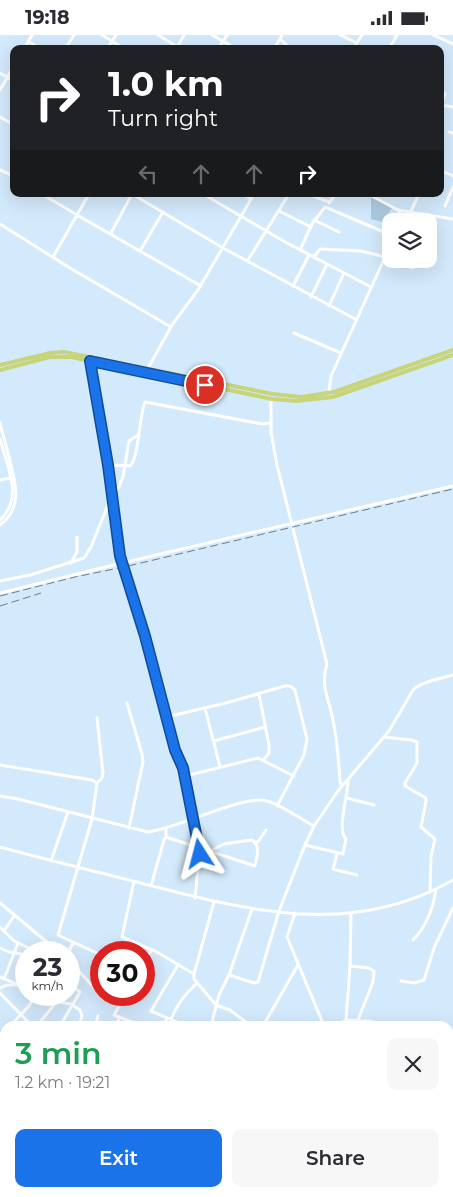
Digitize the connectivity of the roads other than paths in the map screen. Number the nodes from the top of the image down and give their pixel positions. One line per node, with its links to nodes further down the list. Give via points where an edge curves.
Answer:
1 (32, 35): 12 (street)
2 (102, 35): 13 (street)
3 (116, 35): 13 (street)
4 (158, 35): 21 (street)
5 (212, 35): 14 (street)
6 (227, 35): 14 (street)
7 (282, 35): 11 (street)
8 (340, 35): 15 (street)
9 (362, 35): 15 (street)
10 (433, 35): 16 (street)
11 (280, 39): 24 (street); 25 (street)
12 (28, 41): 17 (street); 18 (street)
13 (112, 41): 19 (street); 20 (street)
14 (223, 41): 22 (street); 23 (street)
15 (357, 43)
16 (453, 44)
17 (26, 45)
18 (34, 45)
19 (110, 45)
20 (118, 45)
21 (173, 45)
22 (220, 45)
23 (230, 45)
24 (276, 45)
25 (287, 45)
26 (10, 72): 28 (street)
27 (0, 73): 28 (street)
28 (7, 77): 29 (street); 30 (street)
29 (10, 79)
30 (0, 89)
31 (453, 187): 45 (street)
32 (47, 197): 52 (street)
33 (87, 197): 52 (street)
34 (130, 197): 62 (street)
35 (137, 197): 49 (street)
36 (208, 197): 53 (street)
37 (247, 197): 43 (street)
38 (287, 197): 48 (street)
39 (316, 197): 44 (street)
40 (333, 197): 44 (street)
41 (374, 197): 47 (street)
42 (418, 197): 51 (street)
43 (251, 199): 53 (street)
44 (329, 202): 46 (street)
45 (445, 206)
46 (327, 207): 56 (street); 61 (street)
47 (398, 210): 50 (street); 51 (street)
48 (279, 211): 58 (street); 59 (street)
49 (163, 213): 63 (street); 65 (street)
50 (400, 213)
51 (410, 213)
52 (77, 215): 62 (street); 68 (street)
53 (242, 217): 59 (street); 63 (street)
54 (437, 217): 55 (street)
55 (453, 219)
56 (314, 220): 58 (street); 60 (street)
57 (0, 224): 68 (street)
58 (311, 227): 64 (street)
59 (266, 229): 64 (street); 70 (street)
60 (339, 231)
61 (382, 231)
62 (111, 233): 65 (street)
63 (223, 248): 70 (street); 74 (street)
64 (300, 250): 66 (street)
65 (140, 251): 74 (street)
66 (309, 255): 69 (street); 75 (street)
67 (382, 256): 69 (street, via 361,251 320,249)
68 (53, 257): 80 (street)
69 (314, 257): 71 (street)
70 (248, 260): 75 (street)
71 (327, 264): 73 (street); 77 (street)
72 (382, 265): 76 (street)
73 (344, 273): 76 (street); 78 (street)
74 (201, 286): 80 (street)
75 (293, 287): 77 (street)
76 (371, 287): 79 (street)
77 (311, 297): 78 (street)
78 (329, 306): 79 (street)
79 (357, 320): 83 (street)
80 (171, 327): 88 (street)
81 (294, 333): 83 (street)
82 (453, 350): 86 (main road)
83 (341, 353): 91 (street, via 331,376)
84 (453, 355): 86 (main road)
85 (90, 361): 90 (main road, via 56,357); 92 (main road); 97 (street)
86 (420, 363): 89 (main road)
87 (0, 365): 88 (main road, via 64,352)
88 (148, 368): 91 (main road, via 280,395)
89 (407, 368): 91 (main road); 92 (main road, via 332,397 296,401)
90 (0, 370)
91 (330, 393)
92 (271, 399): 94 (street)
93 (0, 423): 105 (street, via 17,492 14,506)
94 (271, 423): 95 (street, via 262,424 146,401); 104 (street, via 277,465)
95 (138, 435): 98 (street, via 129,441); 98 (street, via 134,461)
96 (0, 439): 99 (street)
97 (108, 465): 98 (street); 102 (street)
98 (125, 466): 102 (street, via 122,481)
99 (10, 478): 100 (street); 103 (street, via 12,502)
100 (0, 481)
101 (453, 486): 104 (street)
102 (112, 495): 107 (street, via 91,547 84,558); 108 (street)
103 (0, 520)
104 (292, 523): 108 (street); 127 (street, via 327,663 323,679 333,717)
105 (0, 525)
106 (77, 537): 107 (street, via 77,552)
107 (71, 563): 109 (street)
108 (122, 563): 110 (street); 115 (street)
109 (0, 581)
110 (0, 593)
111 (453, 675): 118 (street, via 413,690)
112 (259, 693): 114 (street); 117 (street); 124 (street, via 285,686 295,690 307,739)
113 (127, 703): 136 (street, via 143,762)
114 (205, 708): 115 (street); 119 (street)
115 (166, 717): 123 (street)
116 (97, 718): 126 (street, via 103,773)
117 (265, 727): 119 (street); 120 (street, via 270,753)
118 (384, 737): 125 (street); 153 (street, via 417,742 418,763 405,786 426,799 421,827 435,839)
119 (214, 741): 122 (street)
120 (264, 760): 122 (street, via 251,759); 124 (street)
121 (0, 765): 126 (street)
122 (220, 767): 123 (street)
123 (185, 776): 134 (street)
124 (294, 776): 131 (street)
125 (348, 778): 127 (street); 129 (street)
126 (97, 783): 133 (street)
127 (342, 786): 135 (street)
128 (0, 796): 132 (street)
129 (347, 798): 130 (street); 145 (street, via 343,824 344,852)
130 (374, 805)
131 (277, 806): 134 (street, via 256,800); 135 (street)
132 (68, 812): 133 (street); 146 (street)
133 (92, 819): 136 (street); 147 (street)
134 (194, 819): 137 (street); 143 (street)
135 (314, 826): 141 (street)
136 (129, 828): 137 (street, via 148,832)
137 (166, 829): 139 (street)
138 (266, 830): 140 (street, via 258,842)
139 (166, 837): 143 (street); 151 (street)
140 (254, 842): 144 (street, via 224,844); 144 (street, via 259,848 255,866)
141 (305, 845): 145 (street); 159 (street)
142 (0, 847): 146 (street)
143 (200, 847): 144 (street); 154 (street)
144 (210, 851)
145 (337, 854): 148 (street, via 333,869)
146 (51, 861): 147 (street)
147 (78, 868): 150 (street); 168 (street, via 58,932)
148 (356, 875)
149 (453, 880): 152 (street)
150 (134, 881): 151 (street); 169 (street, via 122,935)
151 (152, 886): 154 (street)
152 (436, 890): 153 (street); 165 (street, via 425,924)
153 (430, 892): 161 (street, via 396,905)
154 (195, 898): 155 (street)
155 (214, 902): 157 (street); 177 (street)
156 (0, 903): 162 (street)
157 (252, 909): 159 (street); 178 (street)
158 (453, 909): 180 (street, via 424,980 414,983)
159 (279, 911): 160 (street); 178 (street, via 258,982)
160 (295, 913): 161 (street); 174 (street, via 288,937)
161 (351, 914): 175 (street)
162 (14, 916): 164 (street); 167 (street)
163 (0, 927): 164 (street)
164 (4, 931): 166 (street)
165 (413, 940)
166 (16, 941)
167 (48, 941)
168 (69, 941)
169 (130, 941)
170 (0, 948): 172 (street)
171 (155, 951): 173 (street)
172 (15, 953): 179 (street)
173 (178, 965): 177 (street); 196 (street, via 151,1011)
174 (299, 965): 209 (street); 210 (street)
175 (350, 967): 198 (street); 211 (street, via 369,967 374,971)
176 (80, 972): 182 (street)
177 (194, 974): 183 (street)
178 (228, 975): 187 (street)
179 (2, 978): 181 (street)
180 (401, 981)
181 (15, 983)
182 (90, 983)
183 (197, 983): 187 (street); 197 (street, via 185,994)
184 (15, 985): 185 (street)
185 (0, 988)
186 (0, 993): 193 (street)
187 (216, 1005): 207 (street); 208 (street)
188 (28, 1006): 193 (street)
189 (53, 1006): 201 (street)
190 (71, 1006): 202 (street)
191 (73, 1006): 203 (street, via 81,1012)
192 (118, 1006): 195 (street, via 114,1015)
193 (21, 1015): 199 (street); 200 (street)
194 (98, 1016): 204 (street)
195 (120, 1017): 205 (street); 206 (street)
196 (167, 1019): 197 (street)
197 (172, 1020)
198 (346, 1020): 211 (street)
199 (15, 1021)
200 (27, 1021)
201 (41, 1021)
202 (63, 1021)
203 (80, 1021)
204 (96, 1021)
205 (118, 1021)
206 (128, 1021)
207 (212, 1021)
208 (244, 1021)
209 (266, 1021)
210 (322, 1021)
211 (358, 1021)

